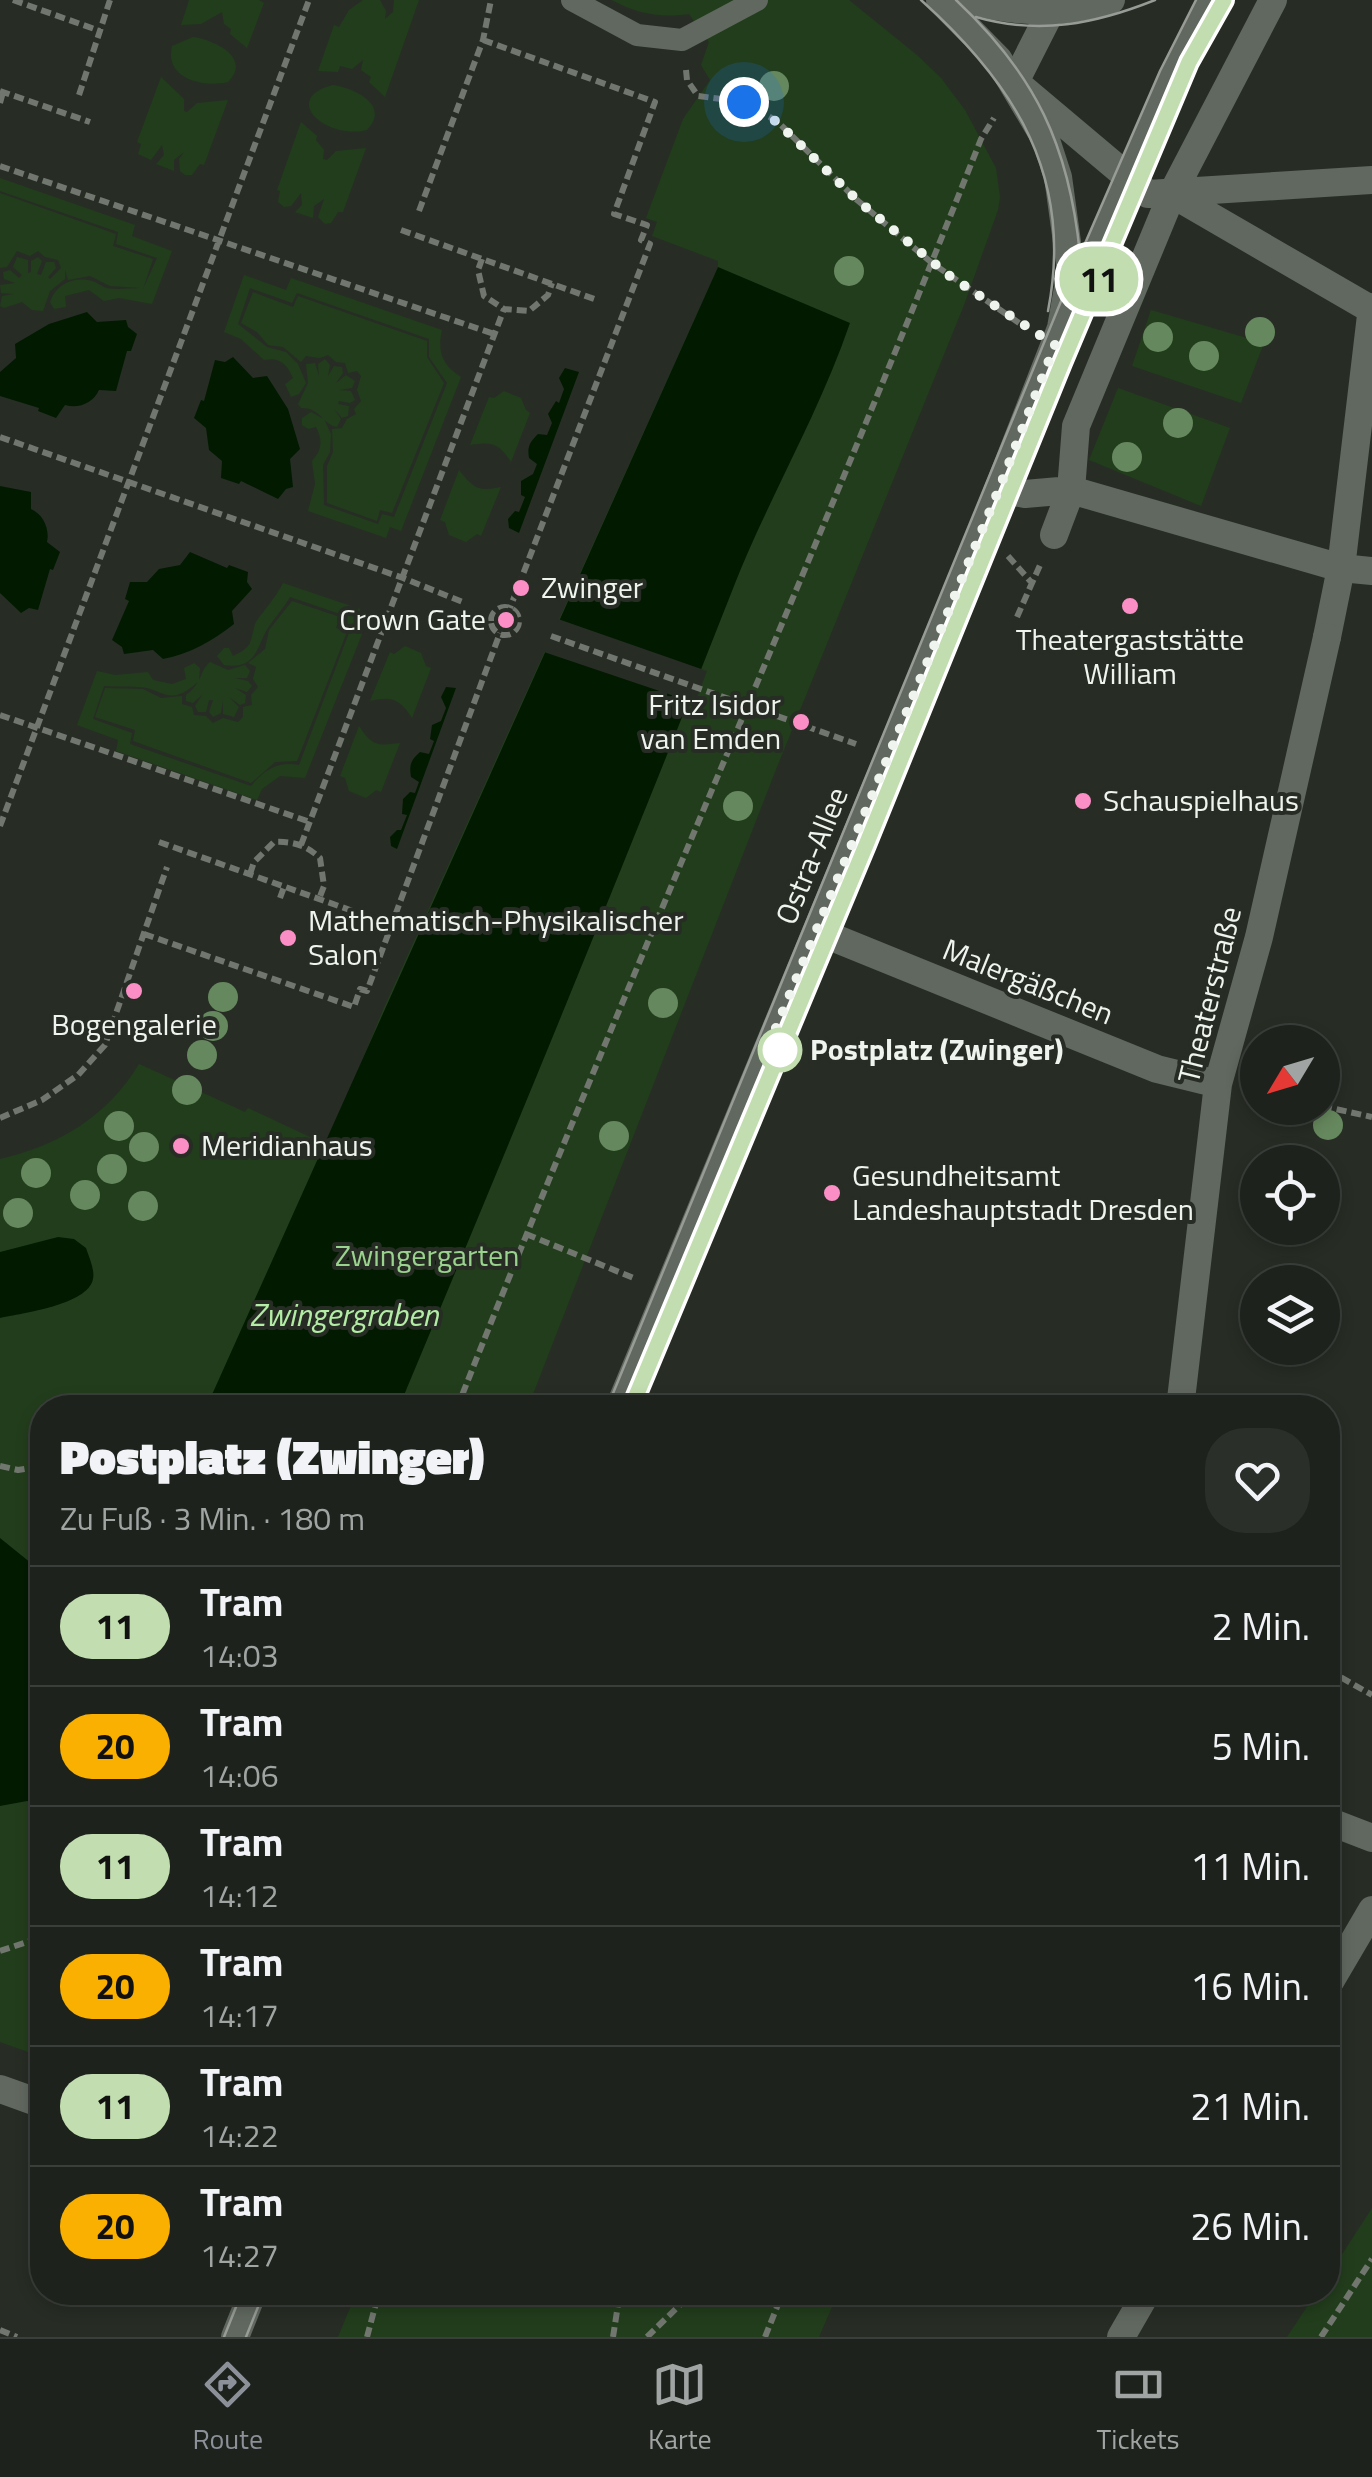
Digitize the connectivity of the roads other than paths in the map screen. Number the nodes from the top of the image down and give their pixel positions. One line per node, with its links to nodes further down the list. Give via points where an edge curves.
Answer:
1 (572, 0): 2 (lane, via 637,35 682,40)
2 (758, 0)
3 (940, 0): 9 (street)
4 (970, 0): 8 (street, via 994,7)
5 (1111, 0): 8 (street)
6 (1208, 0): 11 (lane, via 1169,76)
7 (1274, 0): 11 (street)
8 (1052, 6): 9 (street)
9 (1015, 82): 11 (street); 13 (street, Ostra-Allee, via 1058,177 1070,271)
10 (1372, 180): 11 (street)
11 (1149, 188): 12 (street); 13 (lane); 15 (street, via 1076,426)
12 (1371, 309): 17 (street, Theaterstraße)
13 (1058, 336): 14 (street, Ostra-Allee)
14 (999, 489): 15 (street); 19 (street, Ostra-Allee)
15 (1071, 490): 16 (street); 17 (street)
16 (1054, 534)
17 (1340, 568): 18 (street); 20 (street, Theaterstraße, via 1259,937)
18 (1372, 571)
19 (817, 930): 20 (street, Malergäßchen, via 1157,1070); 21 (street, Ostra-Allee)
20 (1218, 1084): 22 (street, Theaterstraße)
21 (624, 1395)
22 (1182, 1395)
23 (1340, 1826): 24 (street)
24 (1372, 1838)
25 (1372, 1910): 26 (street)
26 (1340, 1965)
27 (0, 2088): 28 (street)
28 (30, 2099)
29 (247, 2305): 31 (street)
30 (1139, 2305): 32 (street)
31 (234, 2337)
32 (1121, 2337)

